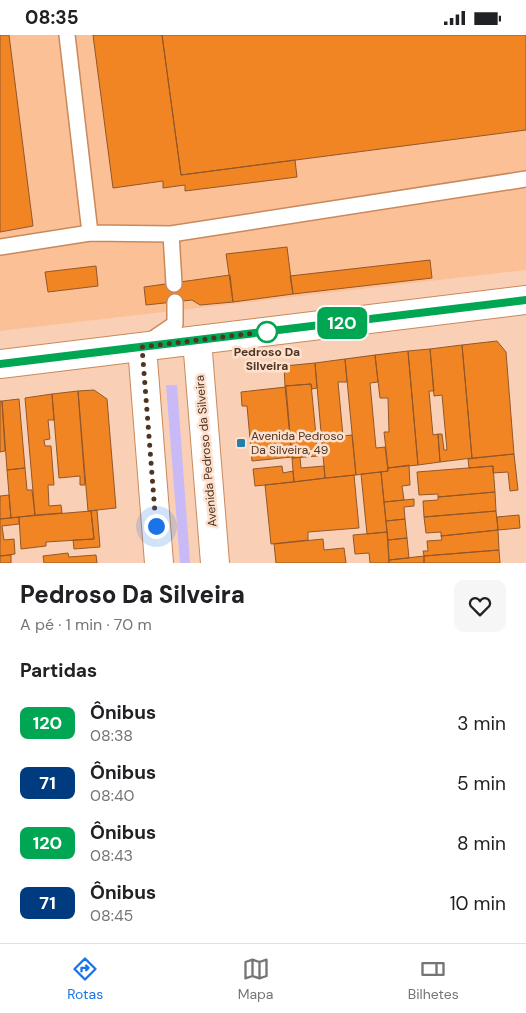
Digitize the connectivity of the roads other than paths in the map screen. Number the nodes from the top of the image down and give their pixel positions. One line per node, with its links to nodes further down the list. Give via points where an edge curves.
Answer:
1 (67, 35): 3 (lane)
2 (526, 179): 4 (lane)
3 (90, 233): 4 (lane); 5 (lane)
4 (171, 234): 6 (lane)
5 (0, 247)
6 (174, 284)
7 (526, 300): 10 (main road)
8 (175, 303): 9 (lane)
9 (175, 324): 10 (lane); 11 (lane)
10 (197, 340): 11 (main road); 14 (main road, Avenida Pedroso da Silveira)
11 (142, 347): 12 (main road); 13 (main road)
12 (0, 364)
13 (159, 563)
14 (215, 563)

